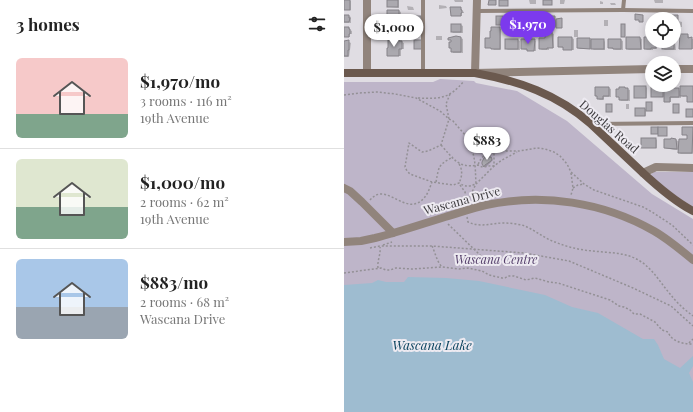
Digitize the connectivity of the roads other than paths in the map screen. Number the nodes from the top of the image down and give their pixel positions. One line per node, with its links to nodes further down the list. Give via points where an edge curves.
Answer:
1 (367, 0): 13 (street)
2 (423, 0): 14 (lane)
3 (477, 0): 6 (street)
4 (624, 0): 5 (lane)
5 (623, 10): 6 (lane); 7 (lane)
6 (477, 11): 11 (street)
7 (693, 11)
8 (645, 69): 11 (street)
9 (681, 69): 10 (street)
10 (693, 69)
11 (475, 72): 14 (street, Douglas Road); 16 (street, Douglas Road, via 532,88 562,103)
12 (344, 73): 13 (street, Douglas Road)
13 (367, 73): 14 (street, Douglas Road)
14 (423, 73)
15 (693, 123): 16 (lane)
16 (590, 124): 18 (street, Douglas Road)
17 (693, 168): 18 (street, via 656,167)
18 (643, 173): 20 (street, Douglas Road, via 677,202)
19 (344, 188): 21 (street, via 362,202)
20 (693, 211)
21 (393, 237): 22 (street, Wascana Drive); 23 (street, Wascana Drive, via 486,205 543,200 590,206 636,222 673,243)
22 (344, 242)
23 (693, 260)

